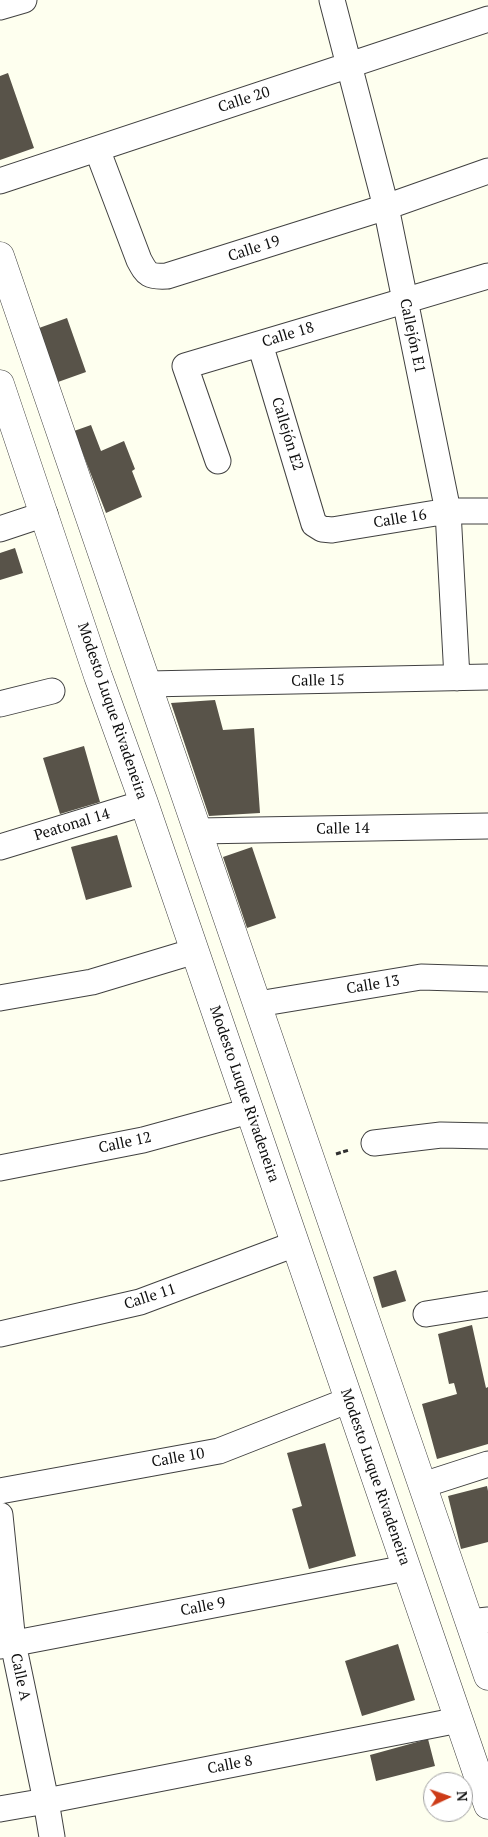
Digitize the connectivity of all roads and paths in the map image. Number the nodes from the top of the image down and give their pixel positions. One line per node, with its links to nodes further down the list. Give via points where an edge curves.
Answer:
1 (24, 0): 3 (street)
2 (332, 0): 5 (street, Callejón E1)
3 (0, 7)
4 (488, 19): 5 (street, Calle 20)
5 (350, 65): 6 (street, Calle 20); 9 (street, Callejón E1)
6 (97, 149): 8 (street, Calle 20); 9 (street, Calle 19, via 139,260 146,272 154,277 167,276)
7 (488, 172): 9 (street, Calle 19)
8 (0, 181)
9 (386, 207): 12 (street, Callejón E1)
10 (0, 256): 23 (street)
11 (488, 276): 12 (street, Calle 18)
12 (405, 301): 13 (street, Calle 18); 17 (street, Callejón E1)
13 (260, 344): 15 (street, Calle 18, via 185,366); 19 (street, Callejón E2)
14 (0, 384): 18 (street, Modesto Luque Rivadeneira)
15 (218, 461)
16 (488, 511): 17 (street, Calle 16)
17 (448, 512): 19 (street, Calle 16, via 332,530); 22 (street, Callejón E1)
18 (44, 514): 20 (street); 26 (street, Modesto Luque Rivadeneira)
19 (314, 524)
20 (0, 529)
21 (488, 677): 22 (street, Calle 15)
22 (457, 678): 23 (street, Calle 15)
23 (148, 684): 28 (street)
24 (52, 691): 25 (street)
25 (0, 704)
26 (144, 803): 29 (street, Peatonal 14); 30 (street, Modesto Luque Rivadeneira)
27 (488, 826): 28 (street, Calle 14)
28 (198, 831): 33 (street)
29 (0, 847)
30 (194, 951): 32 (street, via 92,982); 34 (street, Modesto Luque Rivadeneira)
31 (488, 979): 33 (street, Calle 13, via 421,977)
32 (0, 998)
33 (258, 1004): 44 (street)
34 (249, 1111): 37 (street, Calle 12, via 143,1140); 38 (street, Modesto Luque Rivadeneira)
35 (488, 1136): 36 (street, via 441,1136)
36 (374, 1143)
37 (0, 1168)
38 (295, 1244): 41 (street, Calle 11, via 140,1302); 42 (street, Modesto Luque Rivadeneira)
39 (488, 1304): 40 (street)
40 (426, 1314)
41 (0, 1334)
42 (349, 1400): 45 (street, Calle 10, via 219,1451); 47 (street, Modesto Luque Rivadeneira)
43 (488, 1464): 44 (street)
44 (423, 1485): 48 (street)
45 (0, 1491)
46 (0, 1515): 49 (street, Calle A)
47 (406, 1568): 49 (street, Calle 9); 51 (street, Modesto Luque Rivadeneira)
48 (478, 1621): 50 (street)
49 (6, 1645): 52 (street, Calle A)
50 (488, 1676)
51 (459, 1720): 52 (street, Calle 8); 53 (street, Modesto Luque Rivadeneira)
52 (46, 1802): 54 (street, Calle 8); 55 (street, Calle A)
53 (488, 1805)
54 (0, 1809)
55 (52, 1837)

